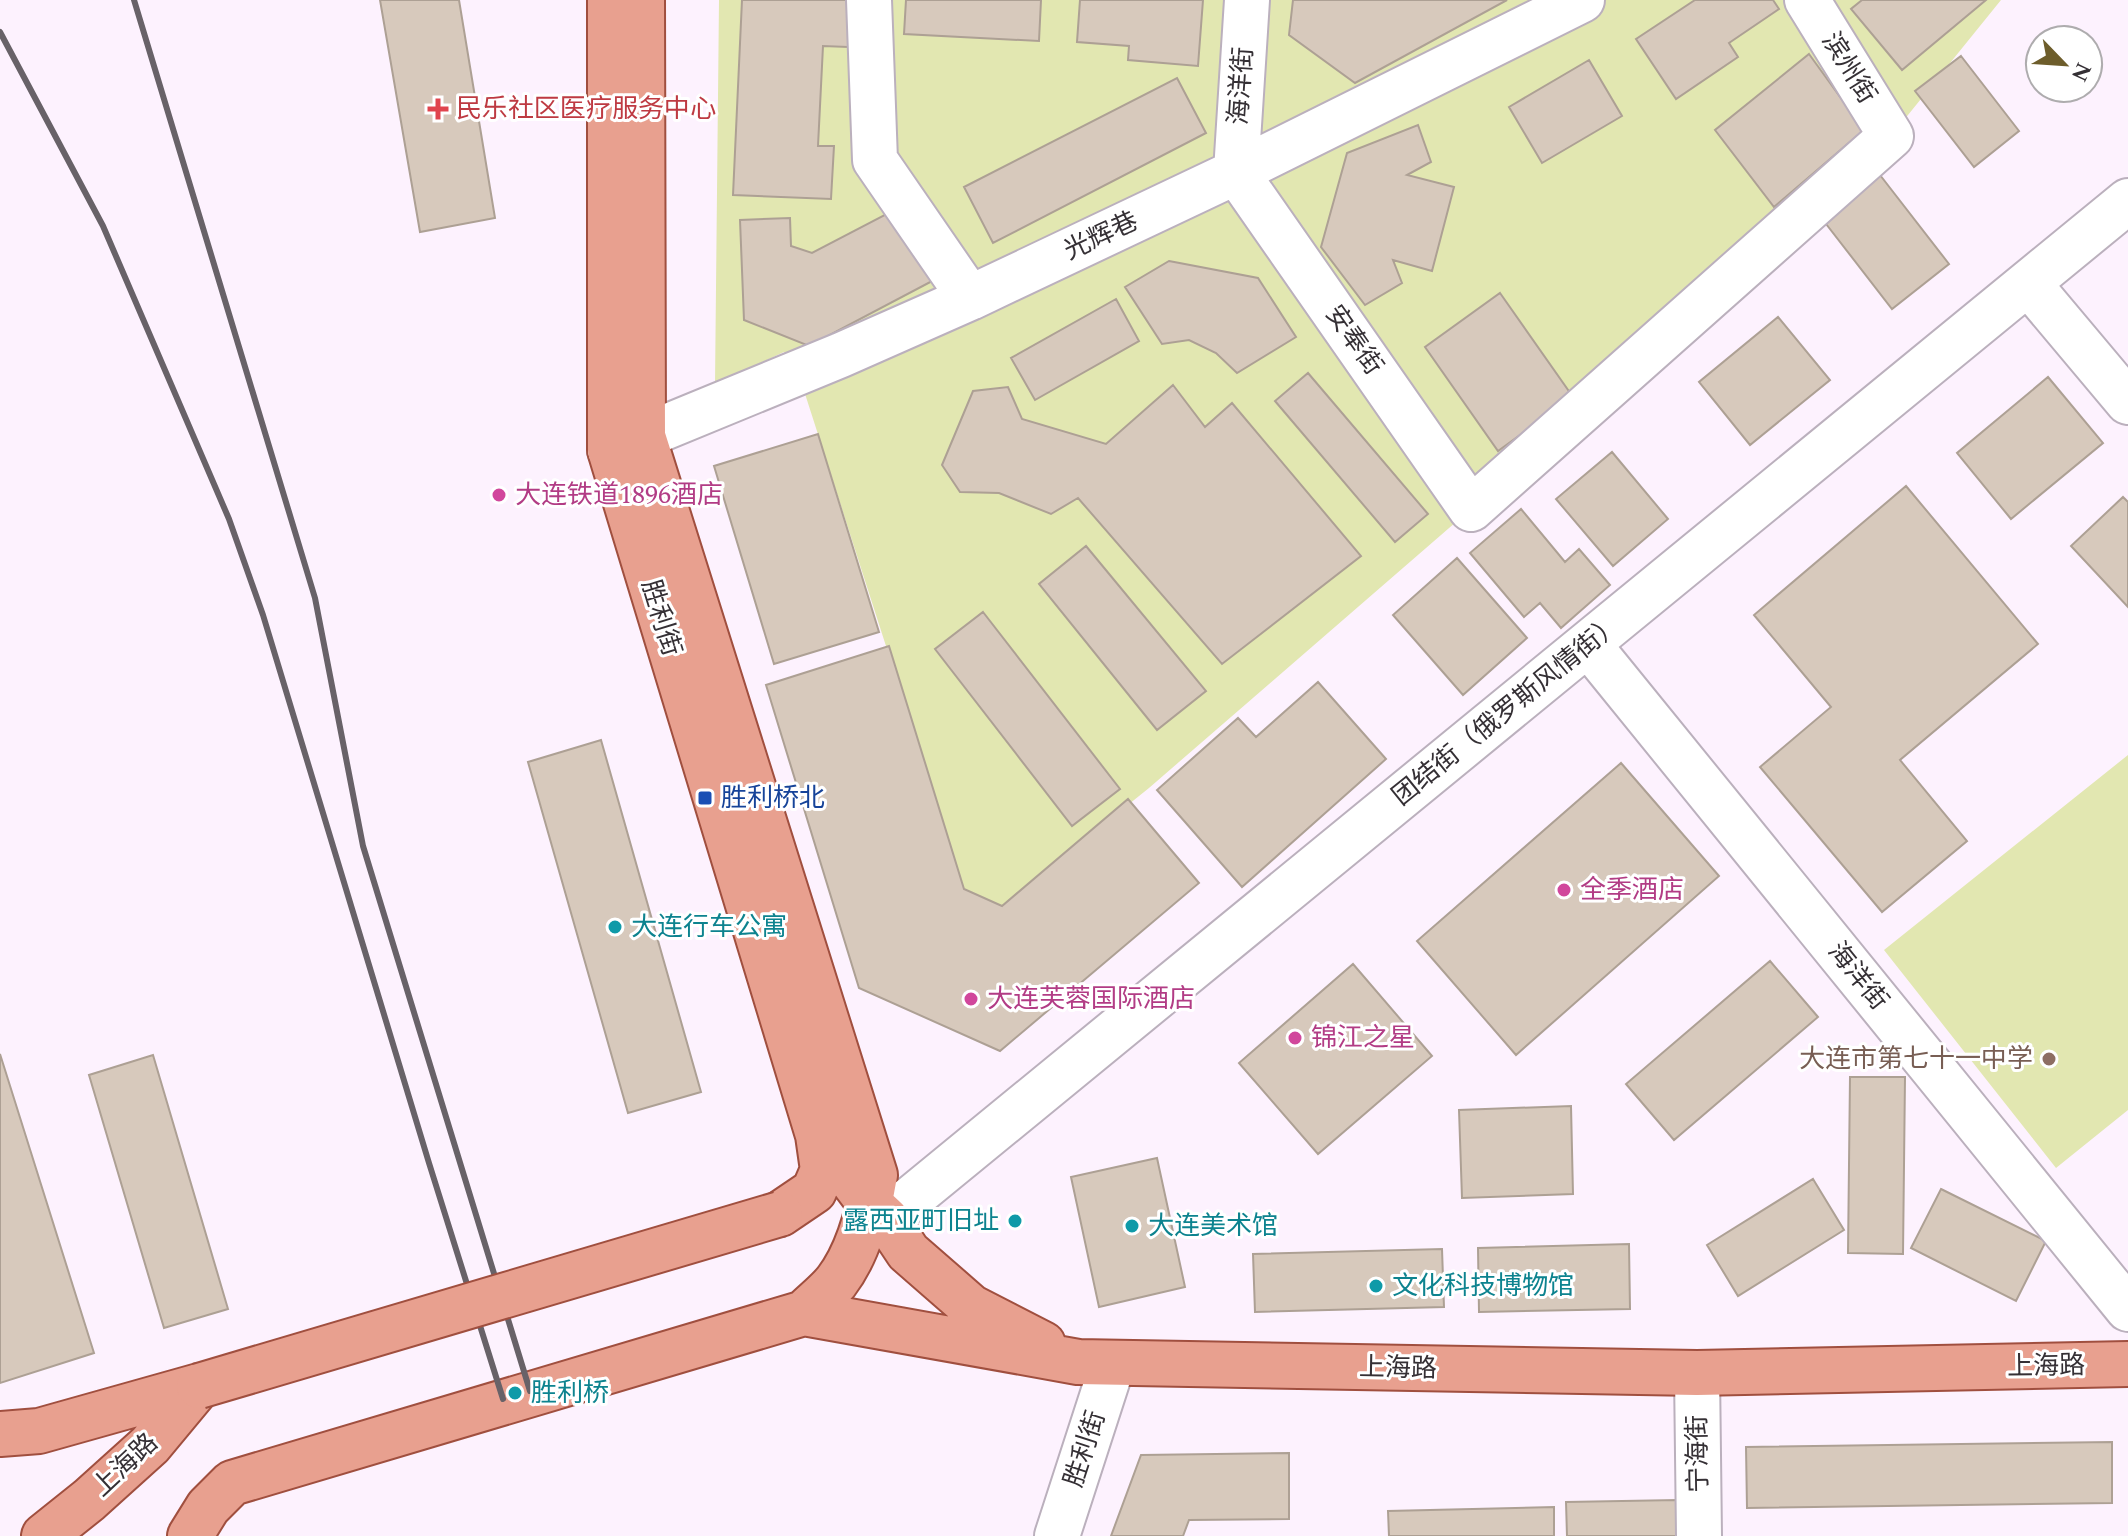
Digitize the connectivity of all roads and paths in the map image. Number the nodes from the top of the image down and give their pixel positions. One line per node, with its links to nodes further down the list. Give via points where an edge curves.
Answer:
1 (610, 0): 12 (main road, 胜利街)
2 (642, 0): 12 (main road, 胜利街)
3 (869, 0): 10 (street, via 875,160)
4 (1247, 0): 7 (street, 海洋街)
5 (1582, 0): 7 (street, 光辉巷)
6 (1812, 2): 13 (street, 滨州街, via 1891,136)
7 (1236, 172): 10 (street, 光辉巷); 13 (street, 安奉街)
8 (2128, 201): 9 (street, 团结街（俄罗斯风情街）)
9 (2028, 283): 11 (street); 14 (street, 团结街（俄罗斯风情街）)
10 (970, 298): 12 (street, 光辉巷)
11 (2128, 402)
12 (627, 443): 15 (main road, 胜利街); 16 (main road, 胜利街, via 875,1175)
13 (1471, 509)
14 (1588, 644): 16 (street, 团结街（俄罗斯风情街）); 17 (street, 海洋街)
15 (818, 1135): 16 (main road, 胜利街); 22 (main road, bridge, via 823,1170 814,1191 780,1214)
16 (878, 1211): 18 (main road, via 836,1282); 19 (main road, via 908,1252 971,1307)
17 (2128, 1309)
18 (804, 1313): 19 (main road, 上海路); 25 (main road, via 232,1483)
19 (1096, 1362): 21 (main road, 上海路); 26 (street, 胜利街)
20 (2128, 1364): 21 (main road, 上海路)
21 (1697, 1373): 27 (street, 宁海街)
22 (199, 1386): 23 (main road, via 39,1431); 24 (main road, 上海路, via 150,1445)
23 (0, 1434)
24 (44, 1536)
25 (190, 1536)
26 (1057, 1536)
27 (1699, 1536)

